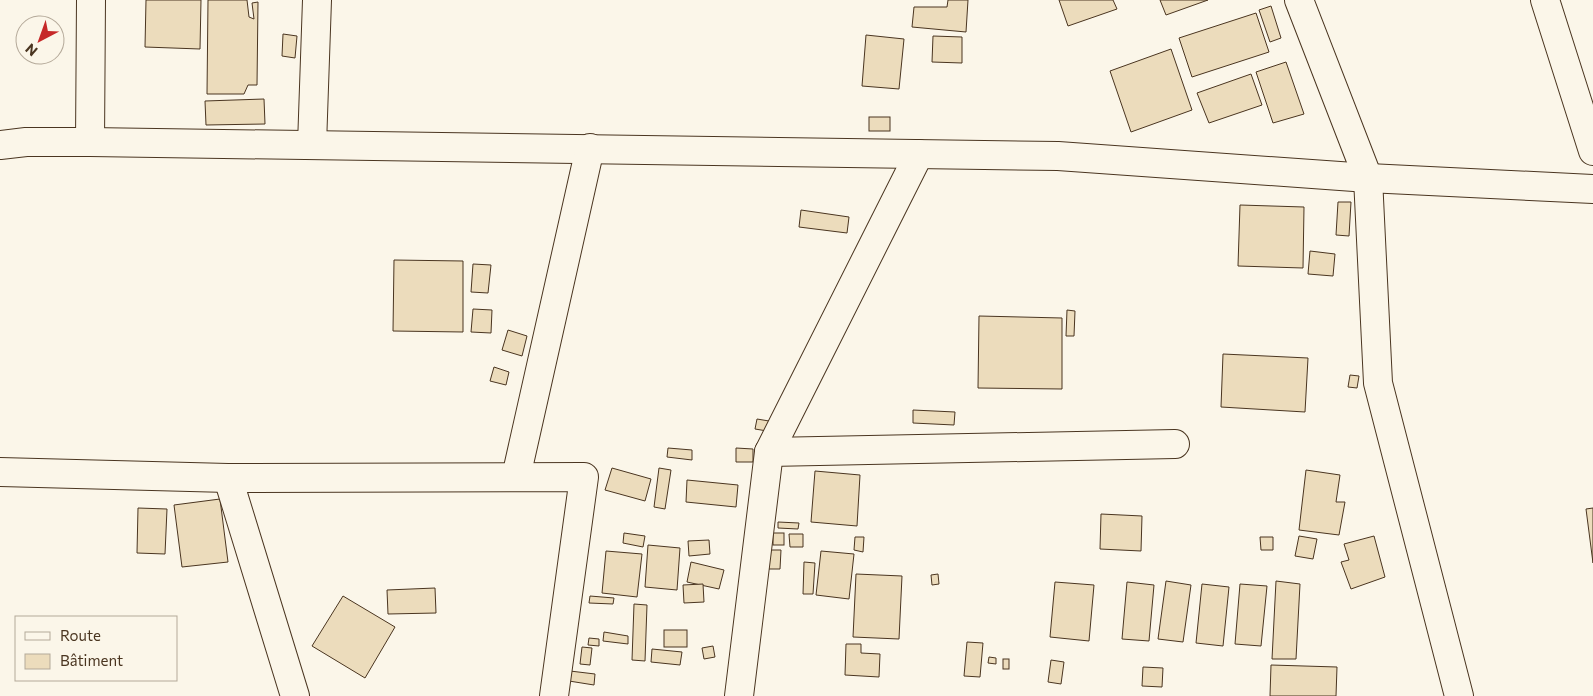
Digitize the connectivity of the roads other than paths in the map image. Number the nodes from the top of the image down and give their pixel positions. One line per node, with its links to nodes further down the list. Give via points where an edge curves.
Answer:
1 (91, 0): 5 (street)
2 (317, 0): 7 (street)
3 (1299, 0): 11 (street)
4 (1545, 0): 9 (street)
5 (90, 142): 6 (street); 7 (street)
6 (0, 145)
7 (312, 145): 8 (street)
8 (590, 148): 10 (street); 16 (street)
9 (1593, 151)
10 (918, 154): 11 (street, via 1058,156); 14 (street)
11 (1368, 178): 12 (street); 21 (street, via 1378,384)
12 (1593, 189)
13 (1175, 444): 14 (street)
14 (769, 452): 20 (street)
15 (0, 472): 17 (street)
16 (516, 477): 17 (street); 19 (street, via 584,477)
17 (228, 478): 18 (street)
18 (295, 696)
19 (554, 696)
20 (739, 696)
21 (1459, 696)

